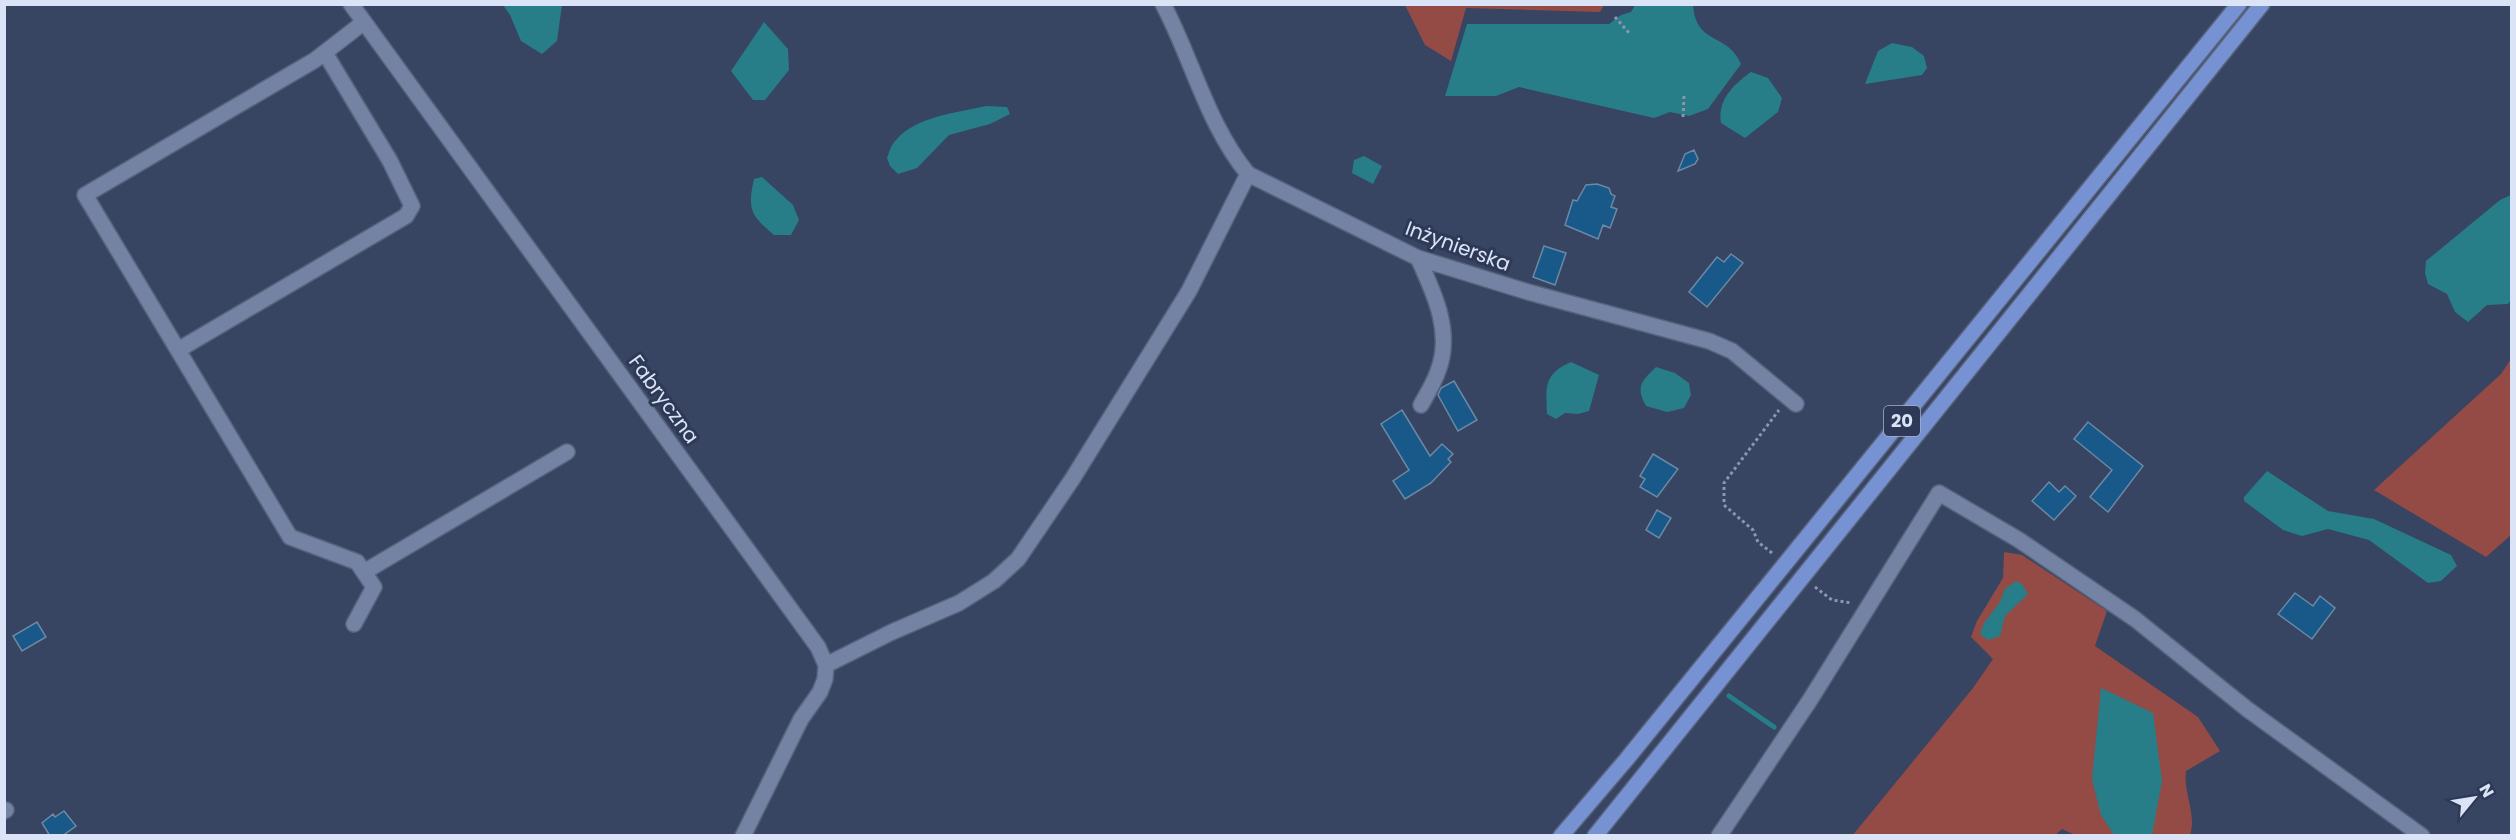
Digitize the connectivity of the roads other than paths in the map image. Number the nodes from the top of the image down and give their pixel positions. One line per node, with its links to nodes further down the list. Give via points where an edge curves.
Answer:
1 (351, 4): 5 (street, Fabryczna)
2 (1163, 4): 7 (street, Inżynierska, via 1218,132)
3 (2239, 4): 17 (main road, 20)
4 (2262, 4): 18 (main road, 20)
5 (364, 22): 6 (street); 15 (street, Fabryczna, via 818,647)
6 (325, 52): 9 (street, via 412,206 406,216); 9 (street, via 85,195)
7 (1248, 174): 8 (street, Inżynierska); 15 (street, via 1189,291 1018,559 994,581 959,603)
8 (1418, 258): 10 (street, Inżynierska, via 1709,341 1732,351); 11 (street, via 1444,334 1439,370)
9 (178, 351): 13 (street, via 290,537 357,562)
10 (1791, 400)
11 (1421, 405)
12 (567, 452): 13 (street)
13 (363, 572): 14 (street, via 374,587)
14 (354, 624)
15 (826, 665): 16 (street, via 820,692 801,719)
16 (743, 836)
17 (1561, 836)
18 (1595, 836)
19 (1719, 836): 20 (street, via 1804,710 1939,494 2019,540 2134,618 2247,709)
20 (2422, 836)

